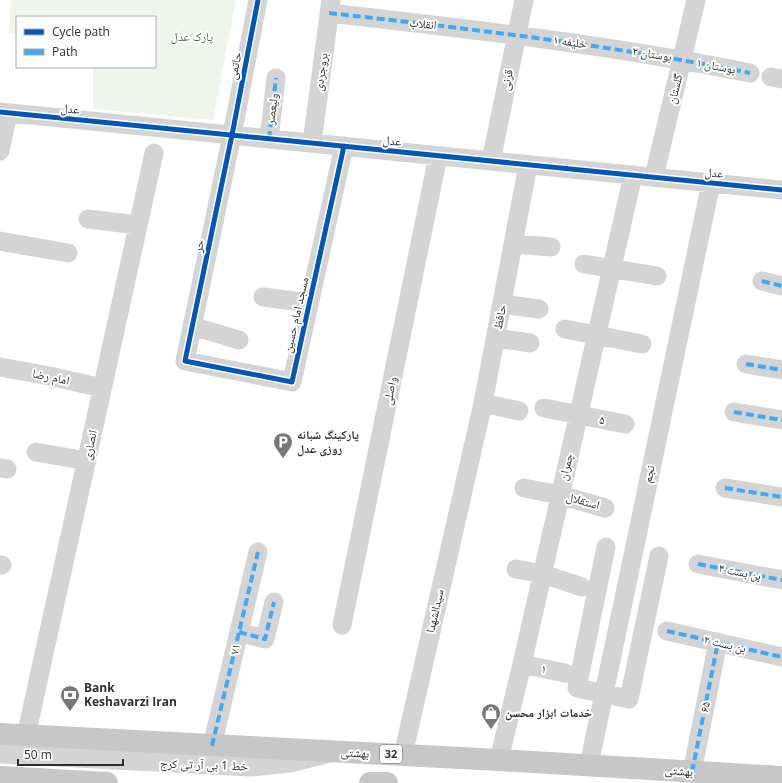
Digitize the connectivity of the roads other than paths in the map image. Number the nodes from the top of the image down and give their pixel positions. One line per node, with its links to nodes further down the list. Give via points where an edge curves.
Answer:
1 (258, 0): 11 (street, حاتمی)
2 (524, 0): 5 (street, قرنی)
3 (696, 0): 7 (street, گلستان)
4 (330, 7): 5 (street, انقلاب); 13 (street, بروجردی)
5 (516, 35): 6 (street, خلیفه ۱); 18 (street, قرنی)
6 (623, 50): 7 (street, بوستان ۲)
7 (682, 59): 8 (street, بوستان ۱); 21 (street, گلستان)
8 (750, 73)
9 (276, 78): 12 (street, ولیعصر)
10 (4, 113): 11 (street, عدل); 15 (street)
11 (232, 135): 12 (street, عدل); 39 (street, حر)
12 (269, 139): 13 (street, عدل)
13 (312, 143): 14 (street, عدل)
14 (344, 146): 17 (street, عدل); 36 (street, مسجد امام حسین)
15 (0, 151)
16 (154, 153): 25 (street, انصاری)
17 (438, 156): 18 (street, عدل); 75 (street, واصلی)
18 (491, 161): 19 (street, عدل)
19 (528, 164): 20 (street, عدل); 27 (street, حافظ)
20 (633, 175): 21 (street, عدل); 31 (street, چمران)
21 (654, 177): 22 (street, عدل)
22 (711, 183): 23 (street, عدل); 82 (street, نجم)
23 (782, 190)
24 (88, 219): 25 (street)
25 (138, 225): 50 (street, انصاری)
26 (0, 241): 29 (street)
27 (514, 244): 28 (street); 37 (street, حافظ)
28 (551, 248)
29 (68, 253)
30 (584, 264): 31 (street)
31 (611, 269): 32 (street); 41 (street, چمران)
32 (657, 276)
33 (762, 281): 34 (street)
34 (782, 286)
35 (264, 297): 36 (street)
36 (309, 303): 46 (street, مسجد امام حسین, via 292,382)
37 (502, 304): 38 (street); 42 (street, حافظ)
38 (539, 309)
39 (192, 326): 43 (street); 46 (street, حر)
40 (564, 329): 41 (street)
41 (596, 336): 45 (street); 55 (street, چمران)
42 (496, 338): 44 (street); 51 (street, حافظ)
43 (239, 340)
44 (530, 344)
45 (642, 344)
46 (185, 362)
47 (746, 364): 49 (street)
48 (0, 367): 50 (street, امام رضا)
49 (782, 370)
50 (102, 388): 59 (street, انصاری)
51 (483, 403): 53 (street); 60 (street, حافظ)
52 (544, 408): 55 (street, ۵)
53 (519, 411)
54 (734, 412): 56 (street)
55 (578, 416): 57 (street, ۵); 63 (street, چمران)
56 (782, 420)
57 (625, 424)
58 (36, 452): 59 (street)
59 (87, 461): 84 (street, انصاری)
60 (468, 468): 88 (street, سیدالشهدا)
61 (524, 488): 63 (street, استقلال)
62 (725, 488): 64 (street)
63 (560, 495): 65 (street, استقلال); 71 (street, چمران)
64 (782, 497)
65 (605, 508)
66 (606, 547): 82 (street, via 577,688)
67 (258, 552): 77 (street, ۷۱)
68 (658, 556): 82 (street, via 629,699)
69 (698, 564): 72 (street, بن بست ۴)
70 (516, 569): 71 (street)
71 (542, 574): 73 (street); 80 (street, چمران)
72 (782, 580)
73 (582, 587)
74 (274, 602): 77 (street, via 265,639)
75 (342, 625)
76 (667, 631): 78 (street, بن بست ۲)
77 (239, 632): 85 (street, ۷۱)
78 (718, 642): 79 (street, بن بست ۲); 92 (street, ۶۵)
79 (782, 657)
80 (522, 664): 81 (street, ۱); 89 (street, چمران)
81 (565, 673)
82 (604, 694): 91 (street, نجم)
83 (0, 734): 84 (main road, بهشتى / 32)
84 (26, 736): 85 (main road, بهشتى / 32)
85 (212, 746): 86 (main road, بهشتى / 32)
86 (336, 752): 87 (street, خط 1 بی آر تی کرج, via 290,764 251,767); 88 (main road, بهشتى / 32)
87 (0, 754)
88 (403, 755): 89 (main road, بهشتى / 32)
89 (499, 760): 91 (main road, بهشتى / 32)
90 (0, 763): 97 (street, via 63,770)
91 (589, 765): 92 (main road, بهشتى / 32)
92 (692, 772): 93 (main road, بهشتى / 32)
93 (772, 776): 95 (street)
94 (0, 777): 96 (main road)
95 (782, 782)
96 (107, 783)
97 (113, 783)
98 (370, 783): 99 (main road)
99 (387, 783)

